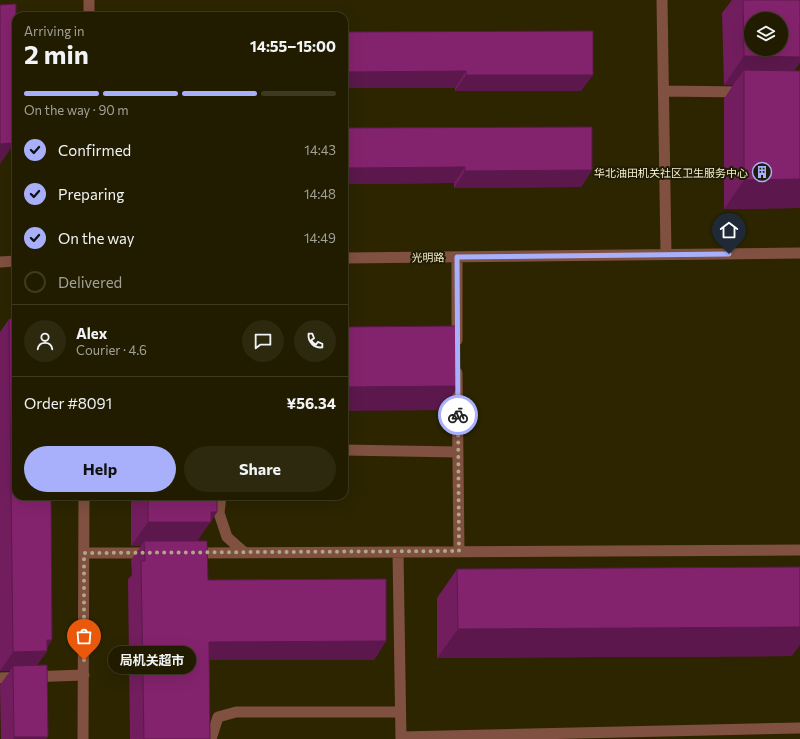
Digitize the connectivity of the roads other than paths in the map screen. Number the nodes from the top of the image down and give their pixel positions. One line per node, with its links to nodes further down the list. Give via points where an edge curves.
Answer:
1 (89, 0): 3 (lane)
2 (662, 0): 4 (lane)
3 (88, 12)
4 (664, 92): 5 (lane); 6 (lane)
5 (754, 92)
6 (666, 254): 7 (lane, 光明路); 8 (lane, 光明路)
7 (800, 254)
8 (457, 257): 9 (lane, 光明路); 13 (lane)
9 (348, 258)
10 (0, 262): 11 (lane)
11 (12, 262)
12 (348, 450): 13 (lane)
13 (458, 452): 17 (lane)
14 (84, 500): 19 (lane)
15 (221, 500): 22 (lane, via 219,513 226,537)
16 (800, 550): 17 (lane)
17 (459, 551): 18 (lane)
18 (398, 552): 22 (lane); 25 (lane)
19 (84, 553): 20 (lane); 23 (lane)
20 (161, 553)
21 (184, 553): 22 (lane)
22 (245, 553)
23 (84, 675): 24 (lane); 28 (lane)
24 (0, 678)
25 (400, 712): 27 (lane); 29 (lane, via 236,712 218,717)
26 (800, 728): 27 (lane)
27 (401, 738)
28 (83, 739)
29 (211, 739)

